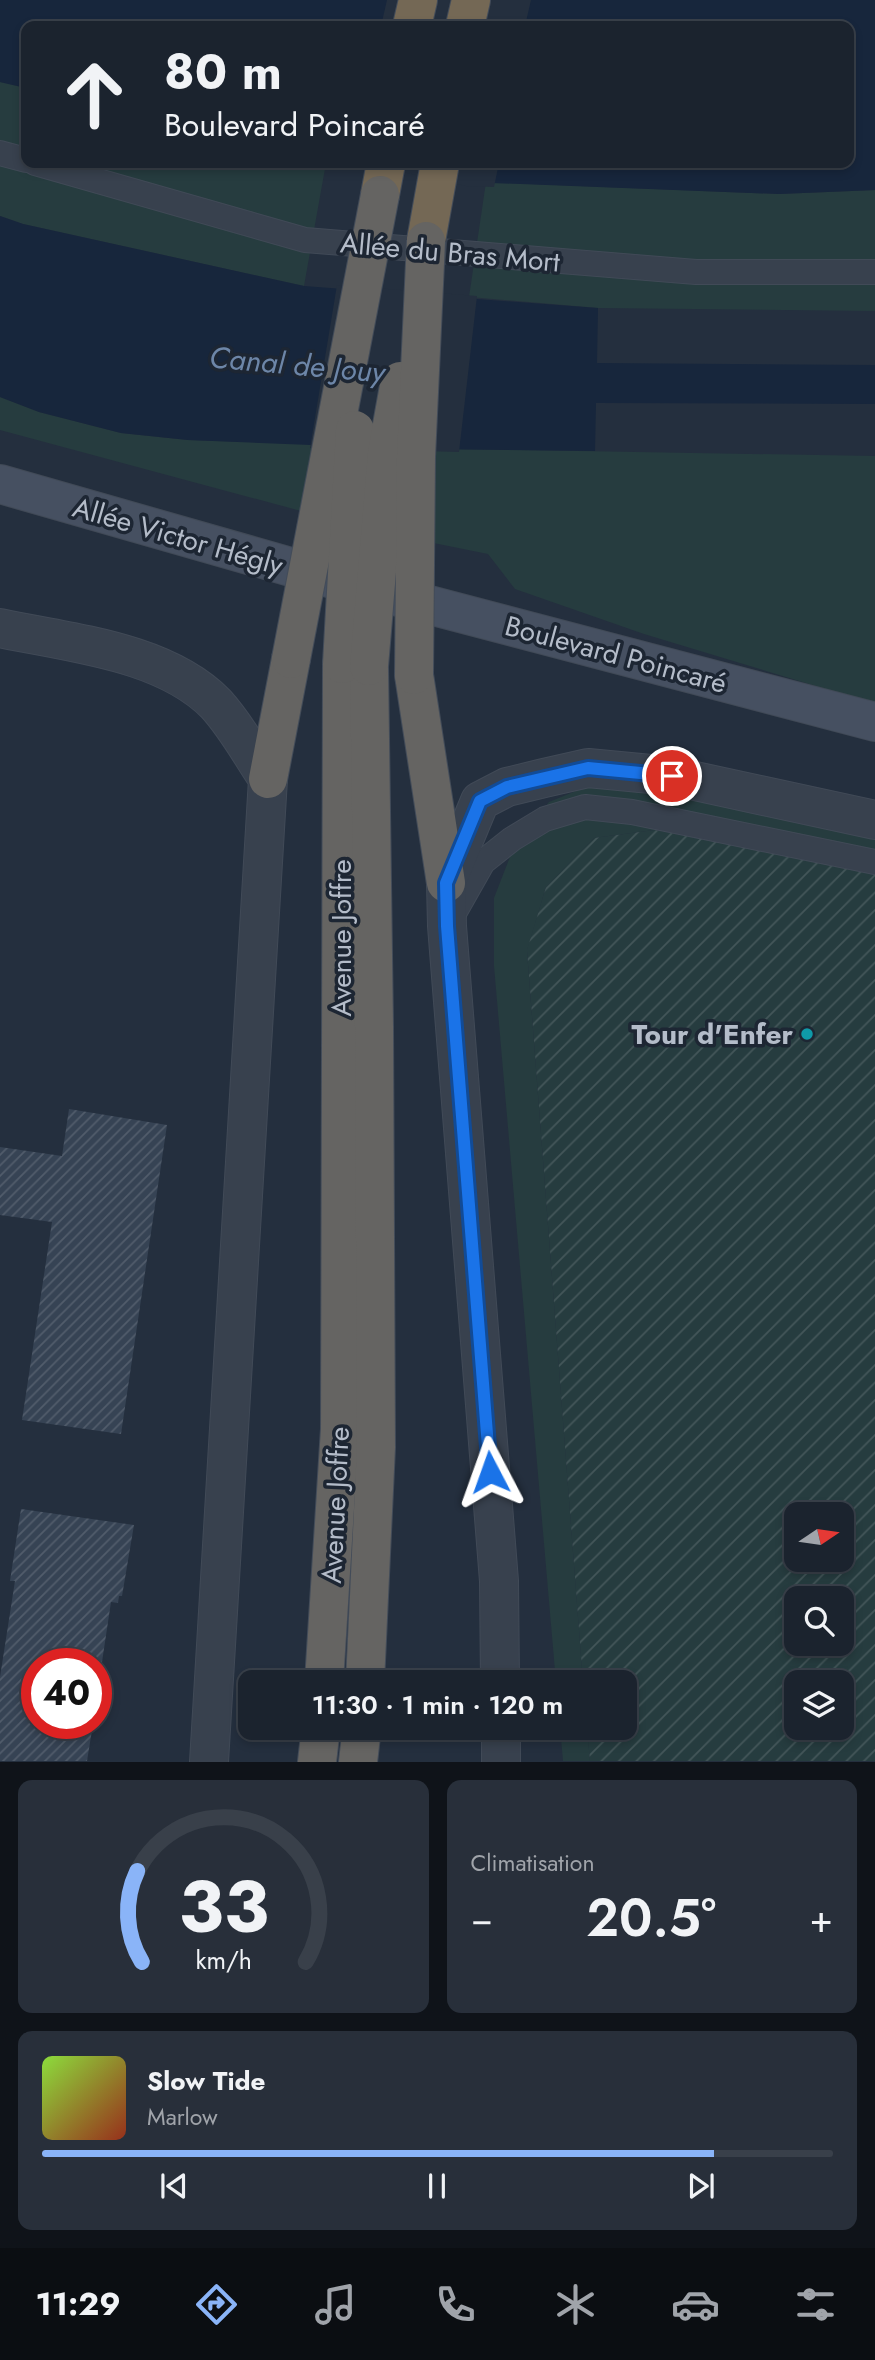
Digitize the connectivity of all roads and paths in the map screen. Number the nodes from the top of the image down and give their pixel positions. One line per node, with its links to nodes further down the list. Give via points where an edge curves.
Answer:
1 (418, 0): 3 (highway)
2 (471, 0): 4 (highway)
3 (413, 21)
4 (465, 21)
5 (0, 153): 6 (lane)
6 (21, 159)
7 (53, 168): 11 (lane, Allée du Bras Mort, via 305,240 696,272)
8 (439, 168): 10 (highway)
9 (383, 179): 15 (highway, Avenue Joffre, bridge, via 355,429); 17 (highway, bridge)
10 (426, 241): 15 (highway, Avenue Joffre, bridge); 20 (highway, bridge, via 416,457 414,675)
11 (875, 272)
12 (0, 484): 13 (main road, Allée Victor Hégly)
13 (357, 586): 16 (main road, Boulevard Poincaré)
14 (0, 628): 17 (street, via 137,658 188,682 233,724)
15 (355, 665): 22 (highway, Avenue Joffre, via 340,1429); 23 (highway, Avenue Joffre, via 374,1026 376,1447)
16 (875, 722)
17 (268, 779): 28 (street)
18 (875, 820): 20 (street, via 672,776 588,768 507,787 480,801)
19 (875, 862): 21 (lane, via 632,812 585,807 545,819 483,862)
20 (446, 883): 21 (street)
21 (447, 926): 24 (street, via 499,1581)
22 (325, 1670)
23 (366, 1670)
24 (500, 1670)
25 (320, 1740): 29 (highway)
26 (361, 1740): 30 (highway)
27 (501, 1740): 31 (street)
28 (209, 1762)
29 (317, 1762)
30 (358, 1762)
31 (501, 1762)

